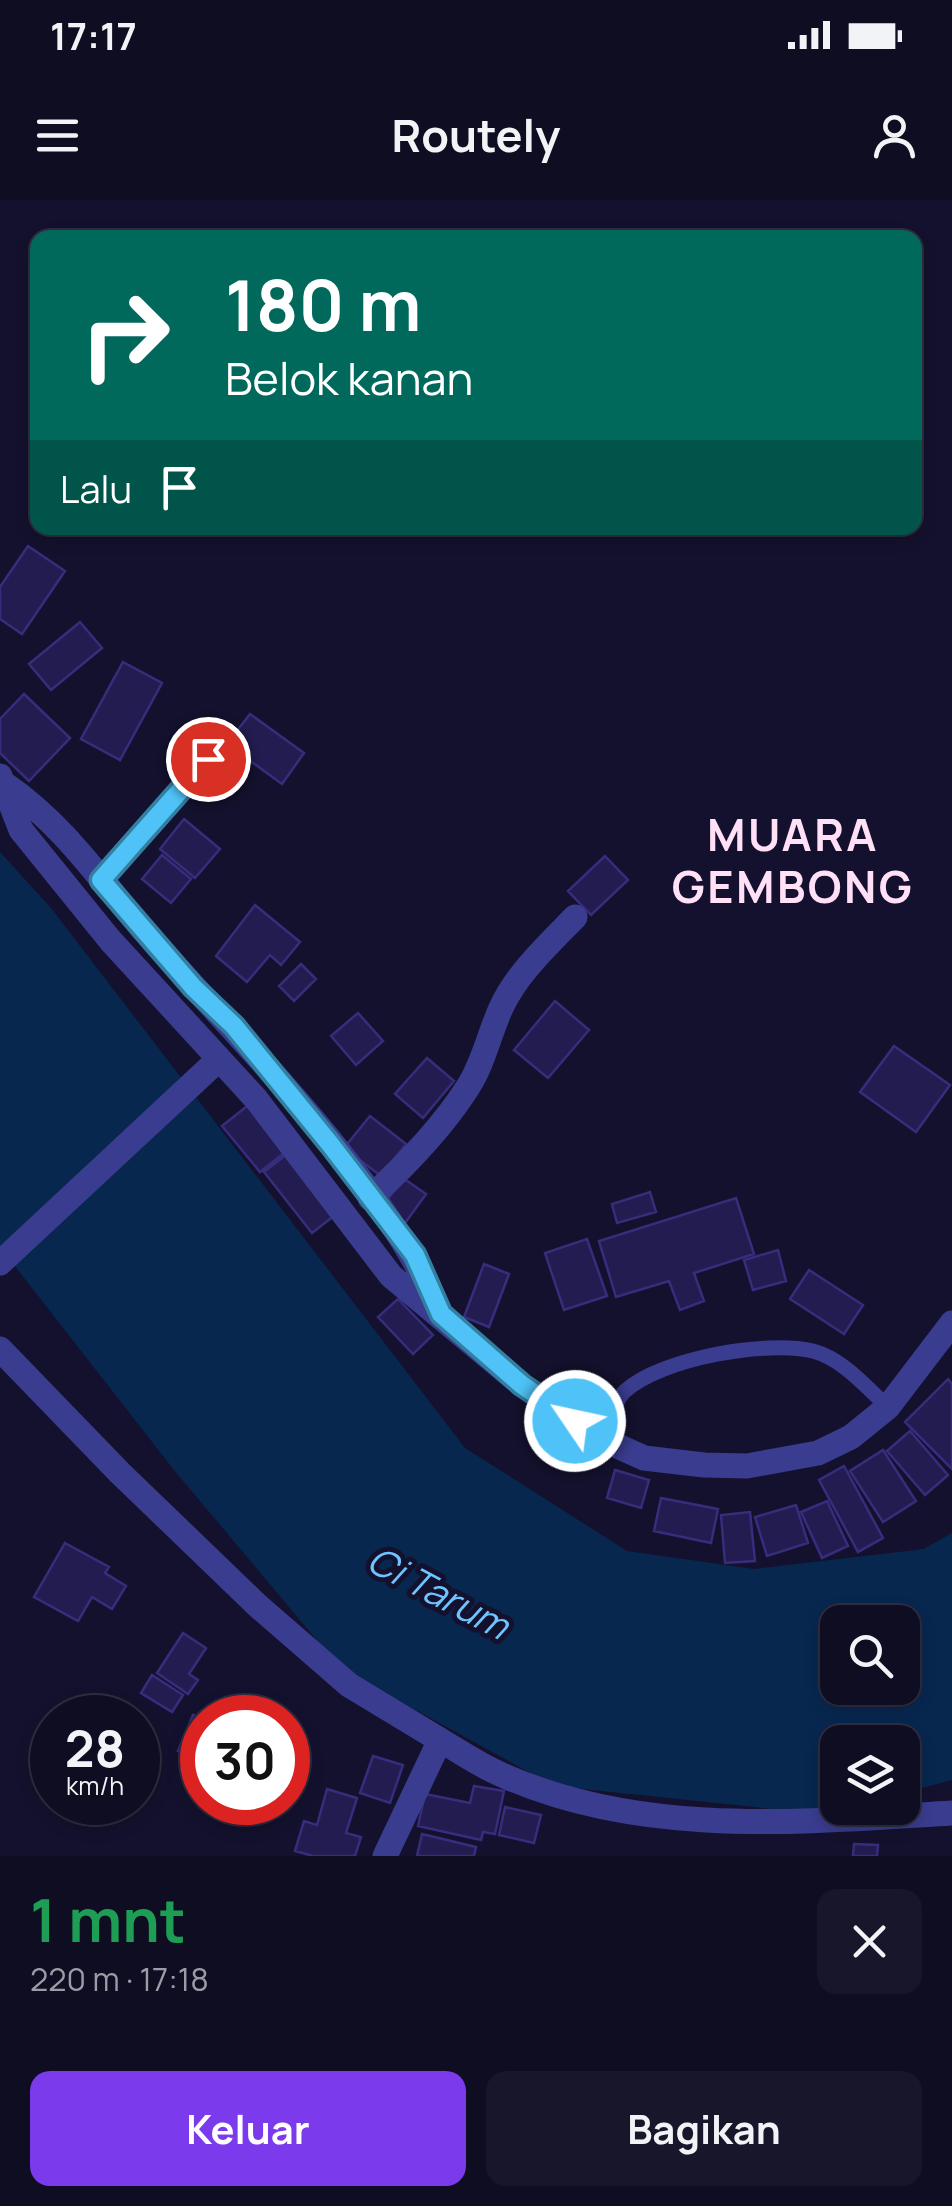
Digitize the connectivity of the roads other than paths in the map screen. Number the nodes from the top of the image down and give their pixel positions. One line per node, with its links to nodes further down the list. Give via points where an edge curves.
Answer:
1 (208, 759): 3 (street)
2 (3, 780): 3 (street, via 44,811); 5 (street, via 21,830)
3 (101, 880): 6 (street, via 234,1026)
4 (574, 917): 6 (street, via 502,1007 468,1088 412,1159)
5 (220, 1059): 7 (street); 8 (street, via 391,1276)
6 (370, 1198): 8 (street, via 415,1255)
7 (0, 1263)
8 (441, 1314): 12 (street, via 522,1385)
9 (952, 1323): 11 (street)
10 (0, 1348): 13 (street, via 258,1606 349,1685)
11 (888, 1407): 12 (street, via 818,1453 747,1466 644,1458); 12 (lane, via 844,1366 812,1351 715,1355 669,1366 624,1392)
12 (602, 1440)
13 (440, 1740): 14 (street, via 499,1774 617,1810 809,1822); 15 (street)
14 (952, 1813)
15 (384, 1856)

